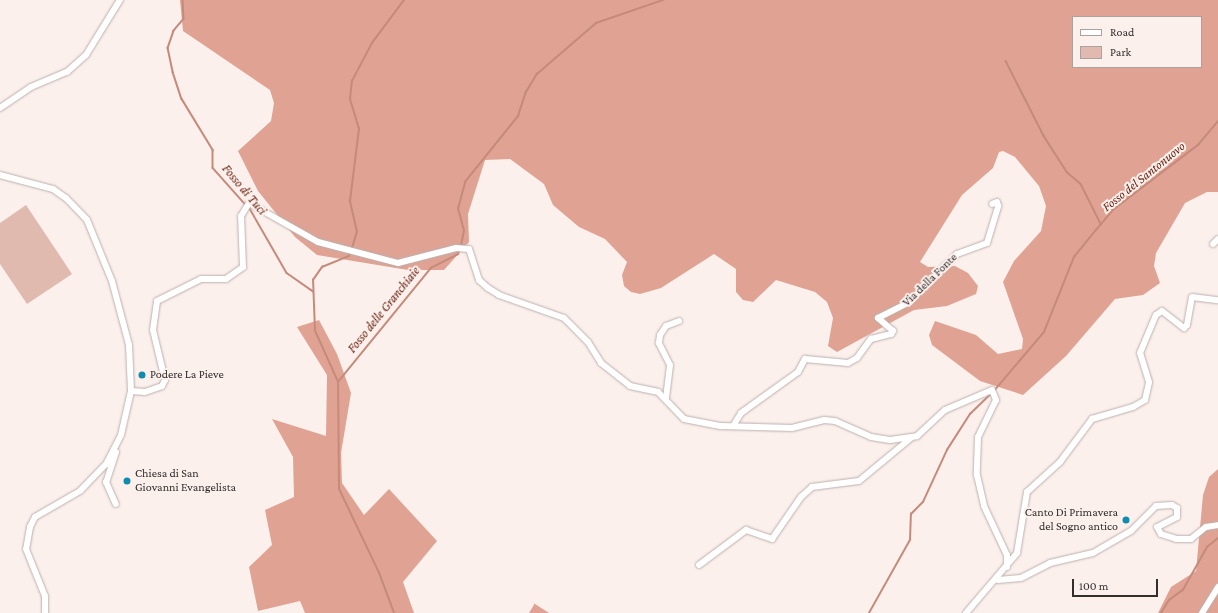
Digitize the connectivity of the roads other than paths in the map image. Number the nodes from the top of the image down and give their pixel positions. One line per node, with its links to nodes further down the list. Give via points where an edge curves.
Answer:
1 (120, 0): 2 (street, via 86,55 67,72 31,87)
2 (0, 108)
3 (0, 175): 9 (street, via 53,189 66,198 87,220 112,281 130,345)
4 (992, 204): 11 (street, Via della Fonte, via 997,202 998,206 992,236 988,243 957,254 908,303 878,318 893,331 891,334 871,339 857,358 848,363 805,359 798,372 742,412)
5 (1218, 239): 6 (street)
6 (1213, 244)
7 (1218, 300): 17 (street, via 1192,297 1187,326 1176,326 1162,311 1156,315 1140,353 1149,382 1145,400 1133,407 1092,419 1060,462 1027,492 1017,553)
8 (679, 321): 10 (street, via 666,326 660,335 659,343 670,365)
9 (131, 391): 10 (street, via 145,392 162,386 165,380 153,330 157,301 201,279 226,279 243,267 241,216 249,203 318,242 398,263 456,248 469,249 479,280 488,288 499,295 564,318 588,342 601,363 624,382 658,392); 12 (street)
10 (666, 398): 11 (street, via 684,419)
11 (733, 426): 13 (street, via 792,428 824,420 835,421 870,437)
12 (121, 435): 14 (street, via 106,482); 20 (street, via 106,464 80,490 35,517 30,527 26,549 45,596)
13 (912, 438): 16 (street, via 859,481 812,487 801,497 772,539 746,530); 17 (street, via 950,408 986,391 996,395 996,405 978,437 978,475 984,506 1006,555)
14 (116, 504)
15 (1218, 525): 18 (street, via 1206,527 1191,539 1176,539 1161,534 1157,527 1177,516 1177,508 1172,504 1156,506 1131,531 1093,553 1050,563 1021,578)
16 (699, 565)
17 (1007, 567): 18 (street)
18 (997, 580): 21 (street)
19 (1218, 587): 22 (street)
20 (45, 613)
21 (966, 613)
22 (1202, 613)

